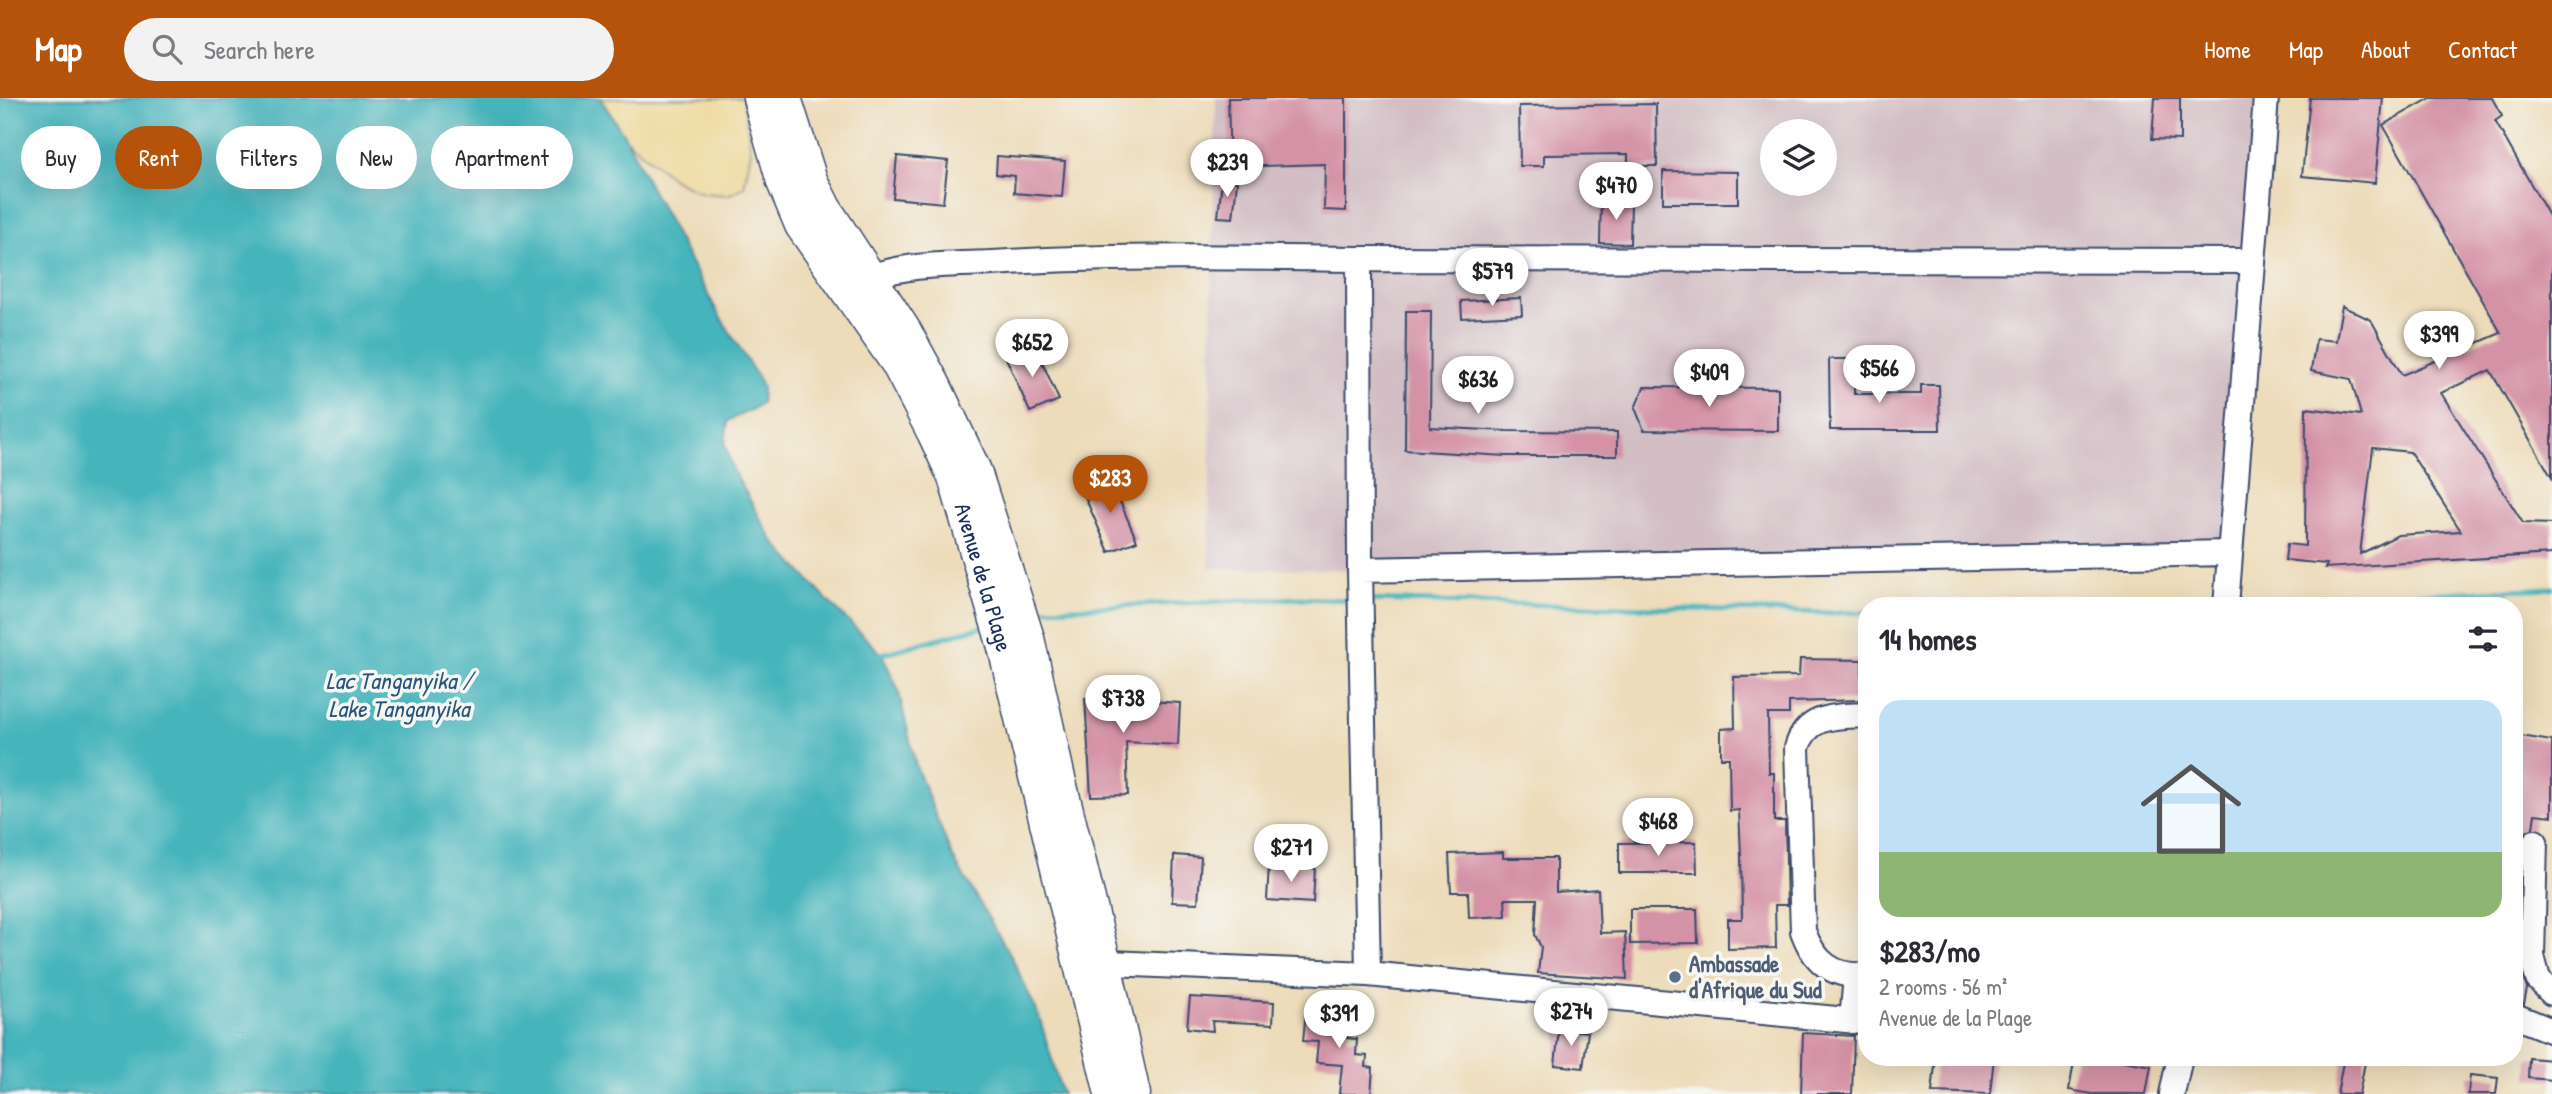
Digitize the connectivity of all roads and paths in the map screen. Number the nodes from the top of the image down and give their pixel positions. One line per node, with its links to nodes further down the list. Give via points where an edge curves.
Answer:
1 (759, 98): 6 (main road, Avenue de la Plage, via 783,182 801,225)
2 (785, 98): 6 (main road, Avenue de la Plage, via 811,180)
3 (2266, 98): 5 (street)
4 (1359, 259): 5 (street); 6 (street, via 1064,258 928,267); 8 (street)
5 (2253, 261): 7 (street)
6 (858, 282): 12 (main road, Avenue de la Plage, via 905,331 975,471 1028,638)
7 (2229, 562): 8 (street); 9 (street)
8 (1360, 578): 13 (street)
9 (2227, 597)
10 (1858, 716): 14 (street, via 1813,723 1800,736 1797,748 1803,932 1810,951 1830,969)
11 (2535, 842): 15 (street, via 2532,956 2538,979)
12 (1093, 962): 13 (street); 20 (main road, Avenue de la Plage); 21 (main road, Avenue de la Plage)
13 (1368, 974): 17 (street)
14 (1858, 974)
15 (2552, 992): 18 (street)
16 (2523, 1020): 18 (street)
17 (1858, 1021)
18 (2547, 1030)
19 (2178, 1066): 22 (street)
20 (1111, 1094)
21 (1134, 1094)
22 (2172, 1094)

